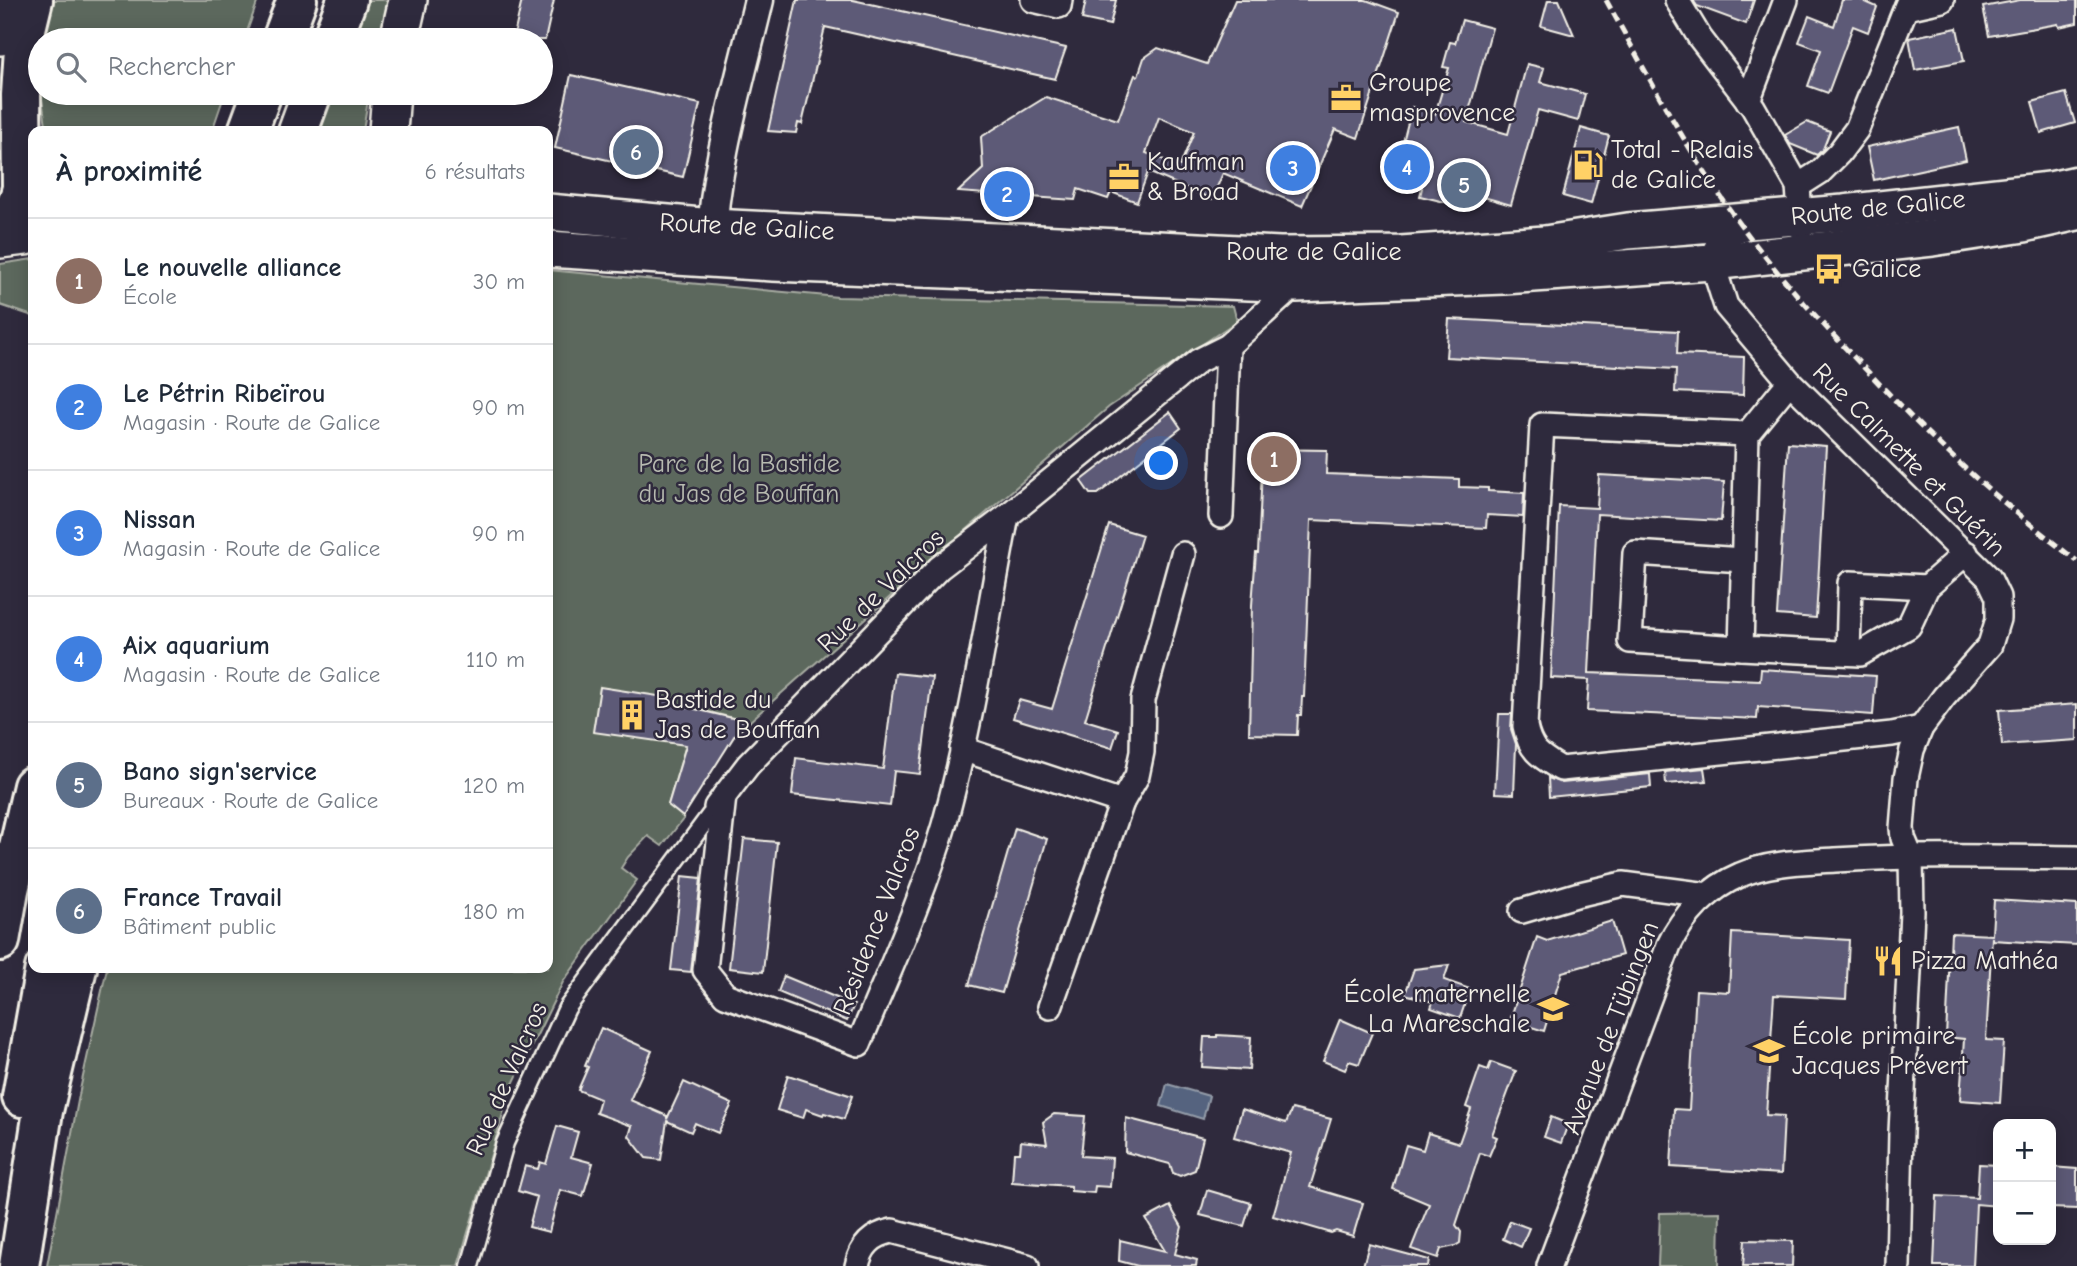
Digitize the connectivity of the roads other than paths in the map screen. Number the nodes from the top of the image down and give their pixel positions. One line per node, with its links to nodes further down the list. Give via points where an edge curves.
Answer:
1 (7, 0): 18 (highway)
2 (33, 0): 19 (highway, via 24,33)
3 (279, 0): 14 (highway)
4 (297, 0): 15 (highway)
5 (347, 0): 16 (highway)
6 (408, 0): 17 (highway)
7 (759, 0): 36 (street, via 723,152)
8 (1033, 0): 9 (street, via 1059,6)
9 (1060, 0)
10 (1677, 0): 20 (street)
11 (1786, 0): 20 (street)
12 (1942, 0): 13 (street)
13 (1907, 4): 30 (street, via 1857,129)
14 (270, 28)
15 (286, 28)
16 (336, 28)
17 (402, 28)
18 (0, 36)
19 (21, 95): 24 (highway); 29 (highway)
20 (1748, 101): 30 (street)
21 (246, 105): 25 (highway)
22 (258, 105): 26 (highway)
23 (308, 105): 27 (highway)
24 (30, 126)
25 (240, 126)
26 (250, 126)
27 (300, 126)
28 (2077, 184): 30 (main road, Route de Galice, via 1844,213)
29 (18, 187): 33 (highway, via 18,201)
30 (1790, 206): 38 (street); 39 (street, via 1722,236); 40 (main road, Route de Galice, via 1545,244 1401,254)
31 (2077, 212): 38 (main road, Route de Galice, via 1932,238)
32 (553, 213): 36 (main road, Route de Galice)
33 (0, 218)
34 (28, 236): 35 (main road)
35 (0, 240)
36 (711, 243): 37 (main road, Route de Galice); 40 (main road, Route de Galice)
37 (553, 250)
38 (1804, 252): 39 (main road, Route de Galice)
39 (1712, 262): 40 (main road, Route de Galice, via 1504,276); 46 (street, Rue Calmette et Guérin, via 1726,306 1790,382)
40 (1298, 270): 41 (street, Rue de Valcros)
41 (1228, 346): 44 (street, Rue de Valcros, via 1198,361); 45 (street)
42 (1782, 391): 43 (street)
43 (1747, 434): 48 (street); 52 (street, via 1542,425 1525,726 1528,741 1539,755 1561,769 1892,734)
44 (1007, 516): 53 (street, Résidence Valcros); 54 (street, Rue de Valcros, via 939,568 748,765)
45 (1221, 516)
46 (1966, 553): 49 (street); 52 (street, Rue Calmette et Guérin, via 1989,578 1998,597 1998,619 1990,645)
47 (1183, 554): 55 (street, via 1143,700 1137,776)
48 (1743, 560): 50 (street); 50 (street, via 1634,553 1630,640)
49 (1927, 587): 51 (street, via 1909,626 1860,654); 51 (street, via 1850,583)
50 (1741, 648): 51 (street)
51 (1847, 653)
52 (1921, 727): 58 (street, Rue Calmette et Guérin, via 1906,778 1902,828)
53 (962, 749): 54 (street, Résidence Valcros, via 944,825 859,1044 725,995 705,970); 55 (street)
54 (724, 796): 57 (street, Rue de Valcros)
55 (1122, 802): 65 (street)
56 (28, 808): 62 (highway)
57 (710, 815): 69 (street, Rue de Valcros, via 567,1008 505,1143)
58 (1911, 857): 59 (street, Avenue de Tübingen); 60 (street, Avenue de Tübingen, via 1773,866 1741,874); 66 (street, Rue Calmette et Guérin)
59 (2077, 859)
60 (1708, 895): 61 (street, via 1623,884); 72 (street, Avenue de Tübingen, via 1676,930 1669,945)
61 (1522, 911)
62 (0, 941)
63 (44, 973): 67 (highway, via 17,1128)
64 (76, 973): 68 (highway, via 43,1111)
65 (1050, 1007)
66 (1897, 1224): 73 (street); 74 (street)
67 (1, 1266)
68 (19, 1266)
69 (470, 1266)
70 (857, 1266): 71 (street, via 867,1242 878,1233 892,1231)
71 (1027, 1266)
72 (1549, 1266)
73 (1888, 1266)
74 (1898, 1266)

